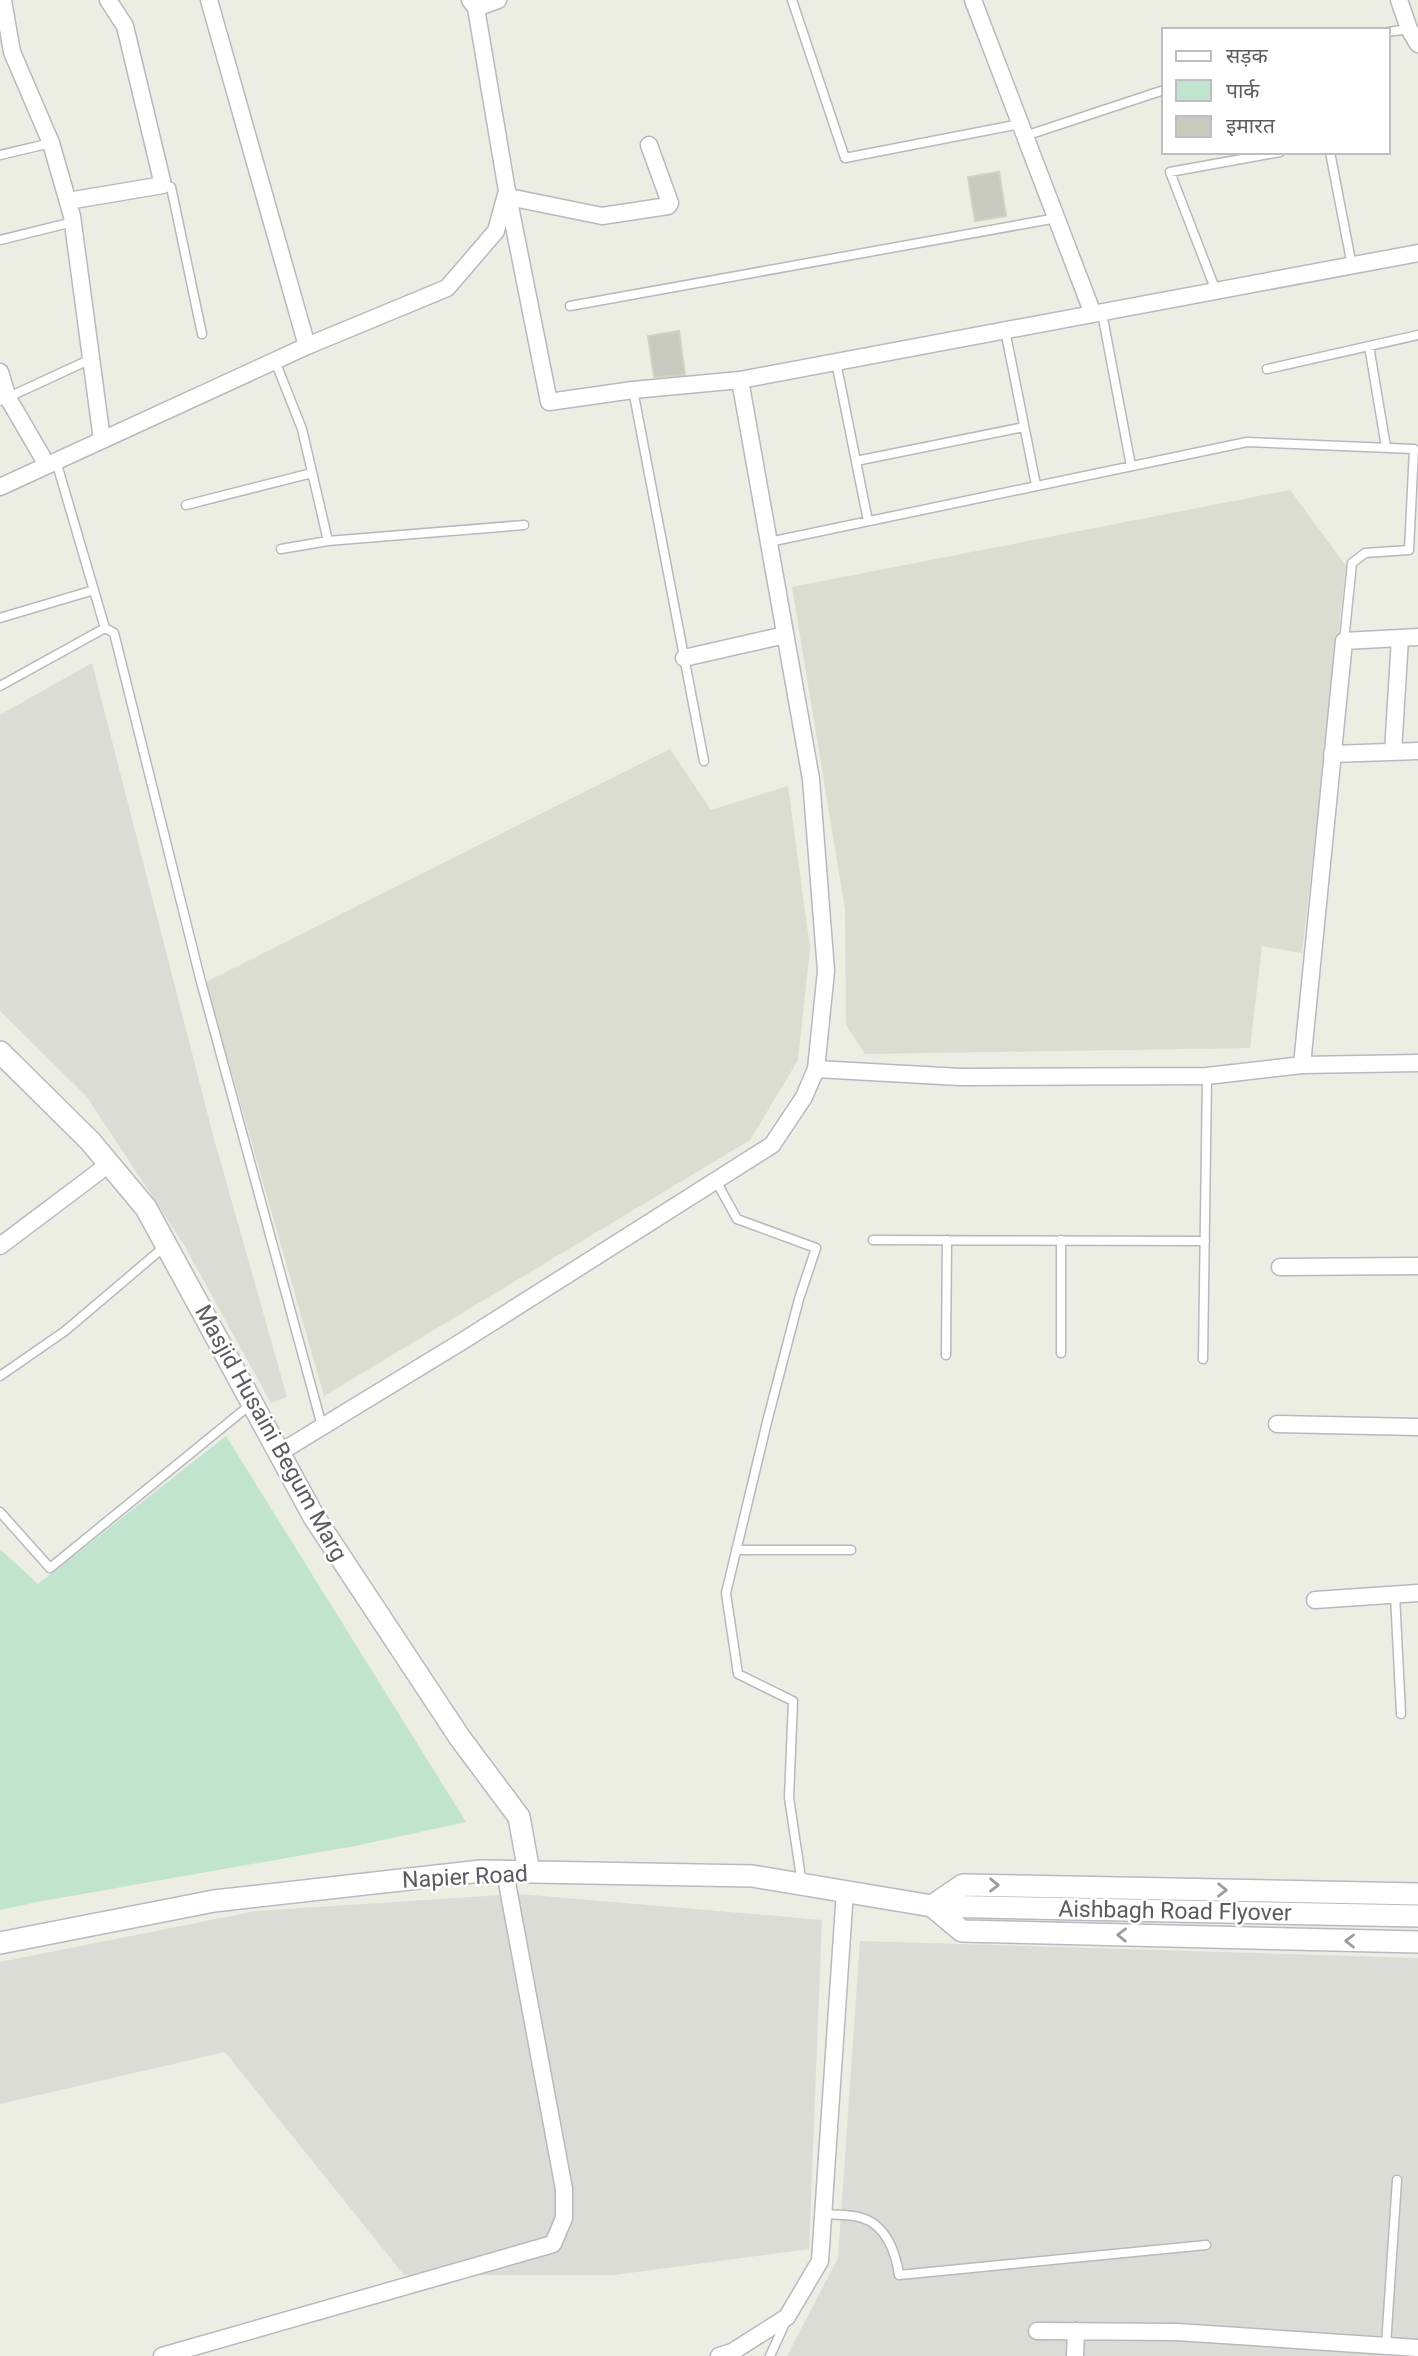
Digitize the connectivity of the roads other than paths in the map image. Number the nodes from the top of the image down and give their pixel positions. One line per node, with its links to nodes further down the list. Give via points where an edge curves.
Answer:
1 (2, 0): 12 (street)
2 (107, 0): 21 (street, via 125,26)
3 (209, 0): 35 (street)
4 (498, 0): 8 (street)
5 (792, 0): 14 (lane, via 845,158)
6 (1399, 0): 9 (street)
7 (975, 1): 14 (street)
8 (473, 4): 22 (street)
9 (1409, 29): 10 (lane); 11 (street)
10 (1390, 32)
11 (1418, 44)
12 (6, 53): 15 (street)
13 (1162, 91): 14 (lane)
14 (1023, 130): 24 (street)
15 (51, 143): 19 (lane); 23 (street)
16 (649, 145): 22 (street, via 668,206 602,216)
17 (1256, 154): 20 (lane)
18 (1330, 154): 28 (lane)
19 (0, 156)
20 (1233, 156): 29 (lane, via 1170,172)
21 (163, 186): 23 (street); 33 (lane, via 171,187)
22 (508, 194): 35 (street, via 496,232 447,288); 43 (street, via 549,402)
23 (68, 201): 25 (street)
24 (1057, 218): 30 (lane); 31 (street)
25 (73, 222): 26 (lane); 37 (street)
26 (0, 240)
27 (1418, 253): 28 (street)
28 (1352, 266): 29 (street)
29 (1216, 291): 31 (street)
30 (570, 306)
31 (1097, 313): 32 (street); 50 (lane)
32 (1005, 331): 39 (street); 45 (lane)
33 (202, 334)
34 (1418, 335): 36 (lane)
35 (307, 346): 38 (street)
36 (1369, 346): 40 (lane); 47 (lane)
37 (91, 359): 44 (lane); 46 (street)
38 (275, 361): 46 (street); 51 (lane, via 302,429)
39 (836, 362): 42 (street); 48 (lane)
40 (1267, 369)
41 (0, 372): 44 (street)
42 (740, 380): 43 (street); 58 (street)
43 (633, 390): 67 (lane)
44 (4, 400): 49 (street)
45 (1024, 427): 48 (lane); 52 (lane)
46 (102, 440): 49 (street)
47 (1387, 447): 50 (lane, via 1247,442); 66 (lane, via 1414,449 1409,550 1365,553 1352,563)
48 (856, 461): 55 (lane)
49 (52, 463): 53 (street); 60 (lane)
50 (1131, 466): 52 (lane)
51 (312, 472): 54 (lane); 57 (lane)
52 (1036, 485): 55 (lane)
53 (0, 487)
54 (186, 505)
55 (868, 521): 58 (lane)
56 (524, 525): 57 (lane)
57 (328, 541): 59 (lane)
58 (769, 542): 63 (street)
59 (281, 549)
60 (94, 590): 61 (lane); 62 (lane)
61 (0, 618)
62 (105, 628): 68 (lane); 94 (lane, via 114,633 200,978)
63 (785, 635): 67 (street); 76 (street, via 811,779 826,971)
64 (1418, 637): 65 (street)
65 (1400, 638): 66 (street); 70 (street)
66 (1344, 640): 71 (street)
67 (684, 658): 72 (lane)
68 (0, 686)
69 (1418, 751): 70 (street)
70 (1393, 752): 71 (street)
71 (1332, 754): 75 (street)
72 (704, 761)
73 (0, 1052): 78 (street, Masjid Husaini Begum Marg)
74 (1418, 1063): 75 (street)
75 (1302, 1065): 77 (street)
76 (816, 1069): 77 (street, via 960,1077); 79 (street, via 804,1097 772,1145)
77 (1207, 1076): 83 (lane)
78 (109, 1164): 84 (street, Masjid Husaini Begum Marg, via 146,1208); 85 (street)
79 (716, 1181): 94 (street); 98 (lane, via 737,1219 816,1248)
80 (873, 1240): 81 (lane)
81 (947, 1240): 82 (lane); 89 (lane)
82 (1060, 1240): 83 (lane); 88 (lane)
83 (1205, 1241): 90 (lane)
84 (166, 1245): 91 (lane, via 65,1331); 92 (street, Masjid Husaini Begum Marg)
85 (0, 1246)
86 (1418, 1266): 87 (street)
87 (1280, 1267)
88 (1061, 1353)
89 (946, 1355)
90 (1203, 1359)
91 (0, 1376)
92 (252, 1403): 96 (street, Masjid Husaini Begum Marg); 97 (lane, via 50,1568)
93 (1277, 1424): 95 (street)
94 (322, 1426): 96 (street)
95 (1418, 1427)
96 (279, 1453): 105 (street, Masjid Husaini Begum Marg, via 314,1517 460,1738 519,1817)
97 (0, 1512)
98 (736, 1550): 99 (lane); 106 (lane, via 726,1593 738,1674 793,1701 789,1798)
99 (852, 1550)
100 (1418, 1593): 101 (street)
101 (1395, 1595): 102 (street); 103 (lane)
102 (1315, 1600)
103 (1401, 1714)
104 (505, 1872): 105 (street, Napier Road); 111 (street, Napier Road, via 214,1901); 121 (street, via 564,2189 564,2218 553,2244)
105 (529, 1872): 106 (street, Napier Road, via 752,1876)
106 (802, 1884): 107 (street, Napier Road)
107 (845, 1891): 109 (street, Napier Road); 114 (street)
108 (1418, 1894): 109 (street, one-way to 108, via 963,1885)
109 (932, 1906): 110 (street, Aishbagh Road Flyover); 112 (street, one-way to 109, via 962,1931)
110 (1418, 1916)
111 (0, 1942)
112 (1418, 1942)
113 (1397, 2180): 119 (lane)
114 (823, 2214): 115 (lane, via 863,2218 884,2232 897,2258 899,2275); 116 (street, via 820,2261)
115 (1206, 2245)
116 (788, 2317): 122 (street); 123 (lane)
117 (1037, 2331): 118 (street)
118 (1076, 2331): 119 (street, via 1177,2332); 124 (street)
119 (1386, 2345): 120 (street)
120 (1418, 2348)
121 (162, 2356)
122 (719, 2356)
123 (770, 2356)
124 (1076, 2356)

